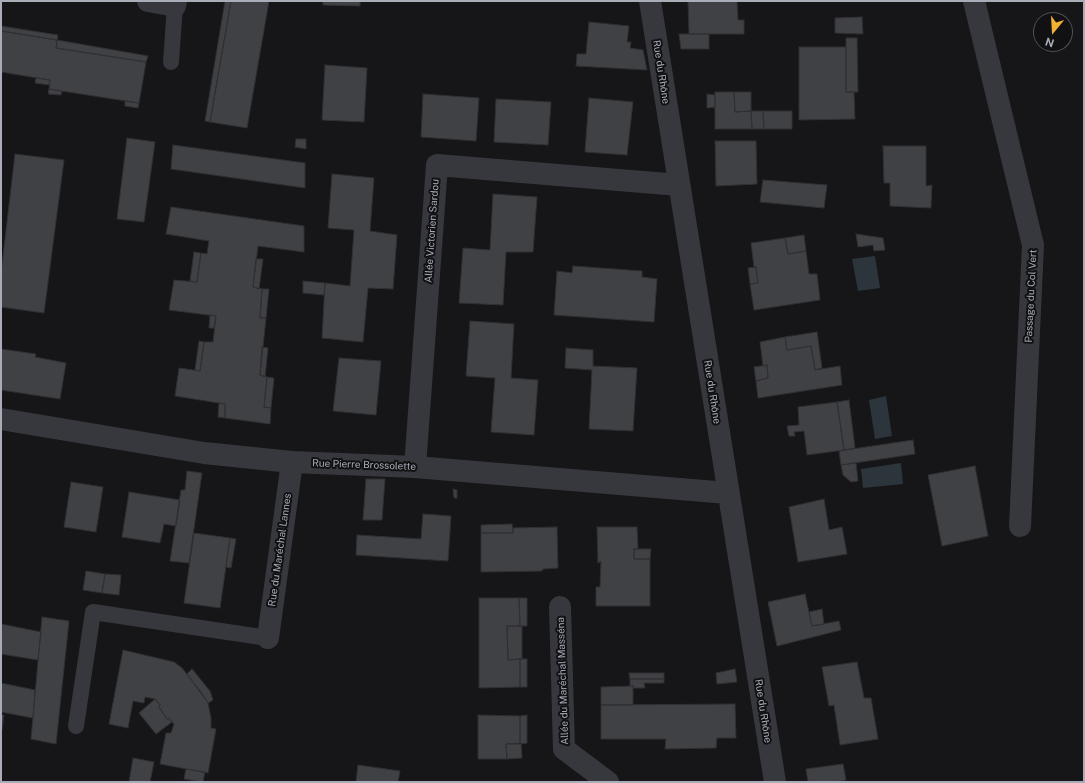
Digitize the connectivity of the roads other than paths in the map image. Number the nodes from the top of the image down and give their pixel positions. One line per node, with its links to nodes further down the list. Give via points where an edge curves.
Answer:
1 (148, 1): 4 (street)
2 (650, 1): 6 (street, Rue du Rhône)
3 (974, 1): 11 (street, Passage du Col Vert, via 1033,245)
4 (176, 3): 5 (lane)
5 (171, 62)
6 (679, 185): 9 (street, Allée Victorien Sardou, via 437,165); 10 (street, Rue du Rhône)
7 (1, 419): 8 (street, Rue Pierre Brossolette, via 204,453)
8 (292, 462): 9 (street, Rue Pierre Brossolette); 13 (street, Rue du Maréchal Lannes)
9 (415, 467): 10 (street, Rue Pierre Brossolette)
10 (728, 493): 15 (street, Rue du Rhône)
11 (1020, 526)
12 (560, 607): 16 (street, Allée du Maréchal Masséna, via 564,749)
13 (268, 638): 14 (lane, via 93,612)
14 (76, 726)
15 (769, 781)
16 (608, 782)

